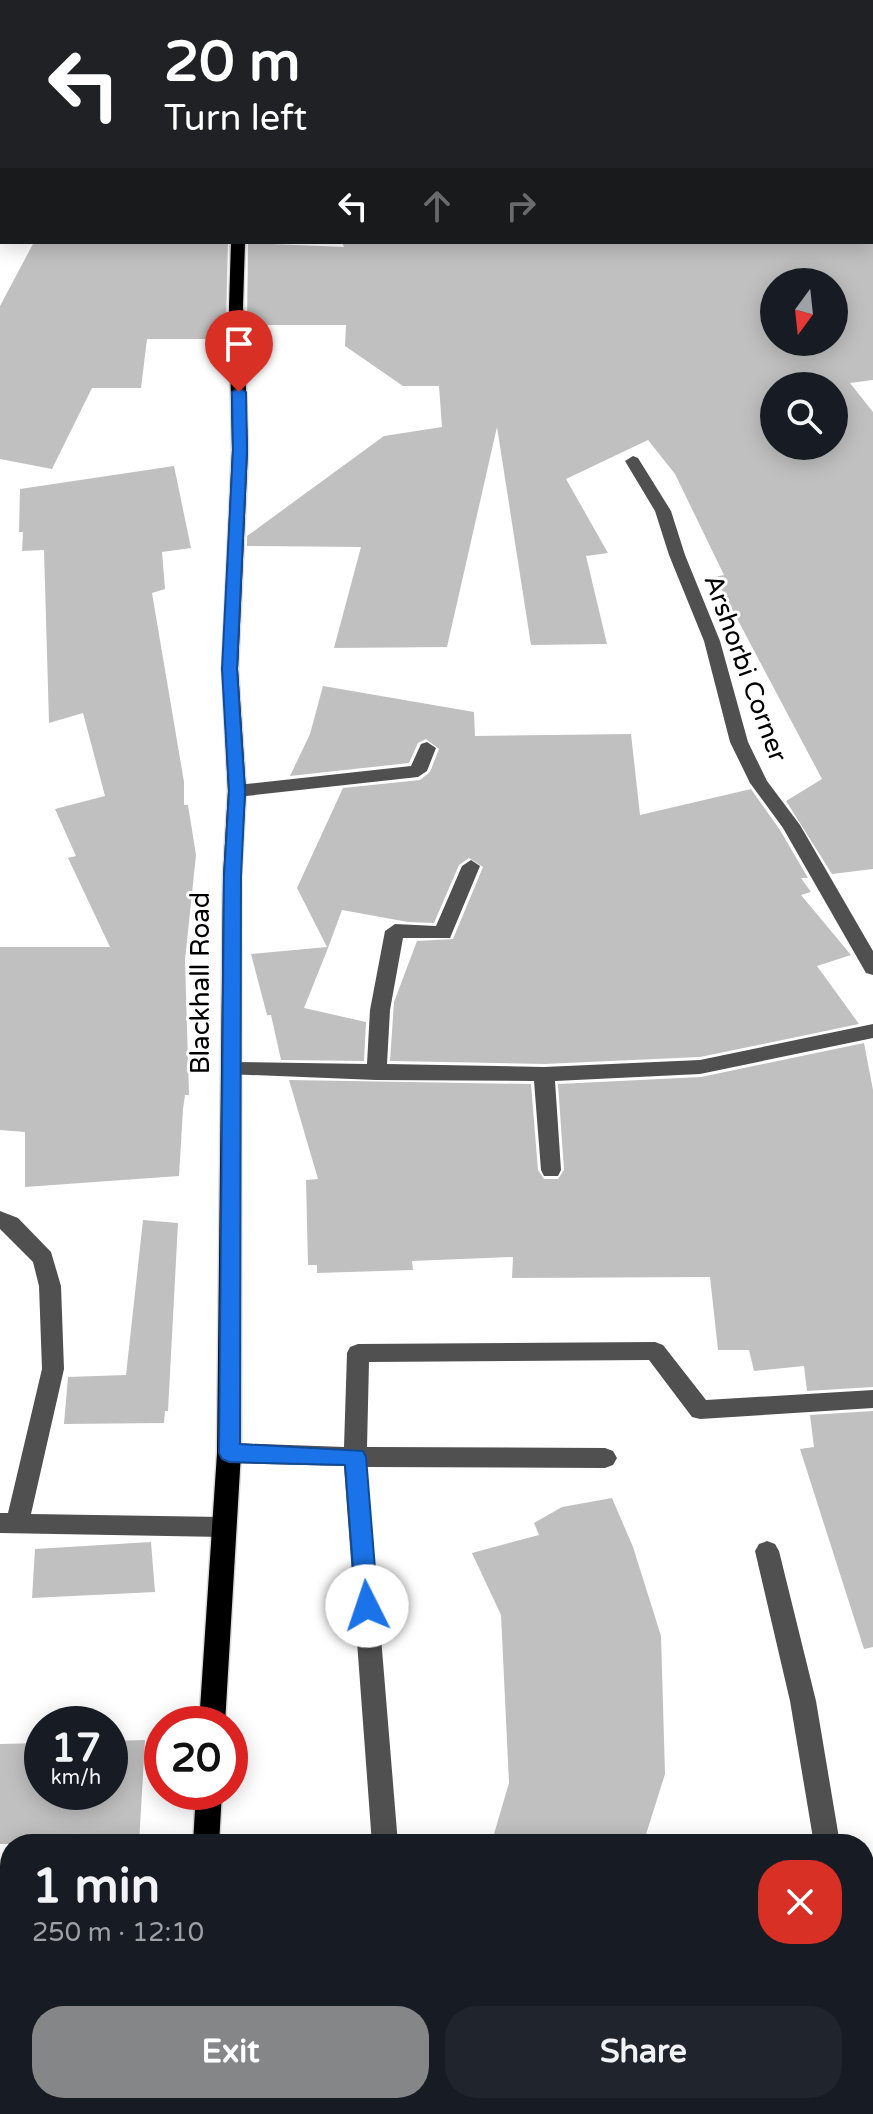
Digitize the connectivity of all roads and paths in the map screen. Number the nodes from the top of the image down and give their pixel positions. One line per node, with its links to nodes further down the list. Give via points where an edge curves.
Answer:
1 (238, 244): 4 (main road, Blackhall Road, via 240,450 230,669)
2 (633, 461): 6 (street, Arshorbi Corner, via 663,511 712,641 739,742)
3 (427, 748): 4 (street, via 418,771)
4 (237, 791): 8 (main road, Blackhall Road)
5 (471, 866): 9 (street, via 443,933 395,931 380,1010)
6 (873, 968)
7 (873, 1031): 10 (street, via 700,1067)
8 (233, 1069): 9 (street); 14 (main road, Blackhall Road)
9 (376, 1073): 10 (street)
10 (544, 1074): 11 (street)
11 (551, 1170)
12 (0, 1219): 17 (street, via 43,1258 50,1286 53,1369)
13 (873, 1399): 15 (street, via 700,1410 655,1351 358,1353)
14 (229, 1453): 15 (street); 18 (main road, Blackhall Road)
15 (355, 1457): 16 (street); 23 (street)
16 (605, 1458)
17 (9, 1523): 18 (street)
18 (223, 1527): 20 (main road, Blackhall Road)
19 (767, 1551): 24 (street, via 803,1701)
20 (213, 1706)
21 (208, 1810): 22 (main road)
22 (207, 1834)
23 (384, 1834)
24 (825, 1834)

